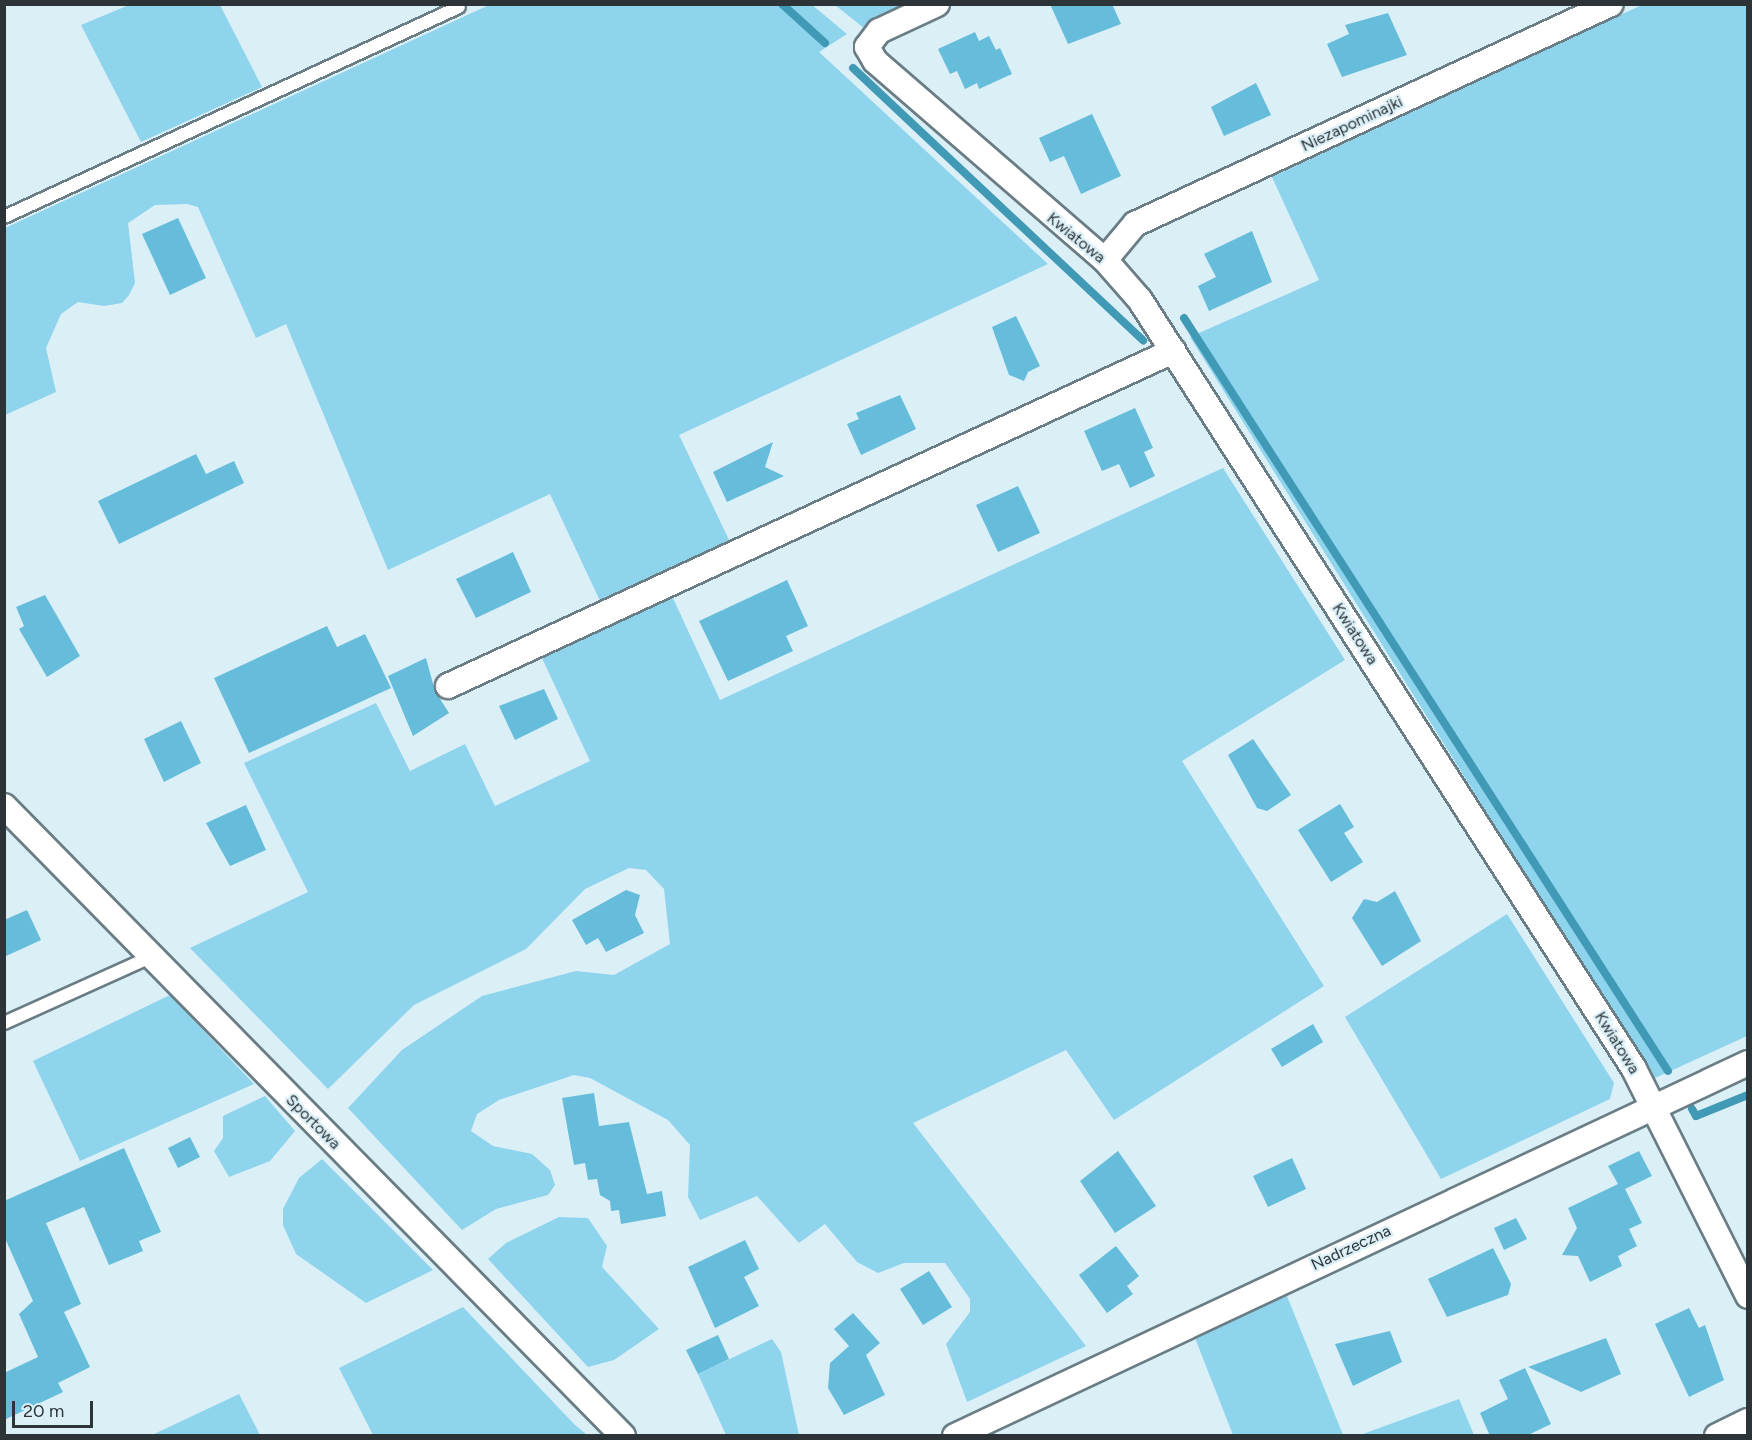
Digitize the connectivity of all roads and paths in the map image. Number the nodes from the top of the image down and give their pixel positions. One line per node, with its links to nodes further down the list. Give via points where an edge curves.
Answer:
1 (938, 4): 5 (street, Kwiatowa, via 879,31 867,47 887,77)
2 (1611, 4): 5 (street, Niezapominajki, via 1135,224)
3 (459, 8): 4 (lane)
4 (4, 217)
5 (1106, 260): 6 (street, Kwiatowa)
6 (1173, 351): 7 (street); 12 (street, Kwiatowa)
7 (448, 686)
8 (4, 806): 9 (street, Sportowa)
9 (150, 957): 10 (lane); 15 (street, Sportowa)
10 (4, 1023)
11 (1748, 1063): 12 (street, Nadrzeczna)
12 (1654, 1104): 13 (street, Kwiatowa); 16 (street, Nadrzeczna)
13 (1748, 1296)
14 (1748, 1421): 17 (street)
15 (623, 1436)
16 (955, 1436)
17 (1717, 1436)

